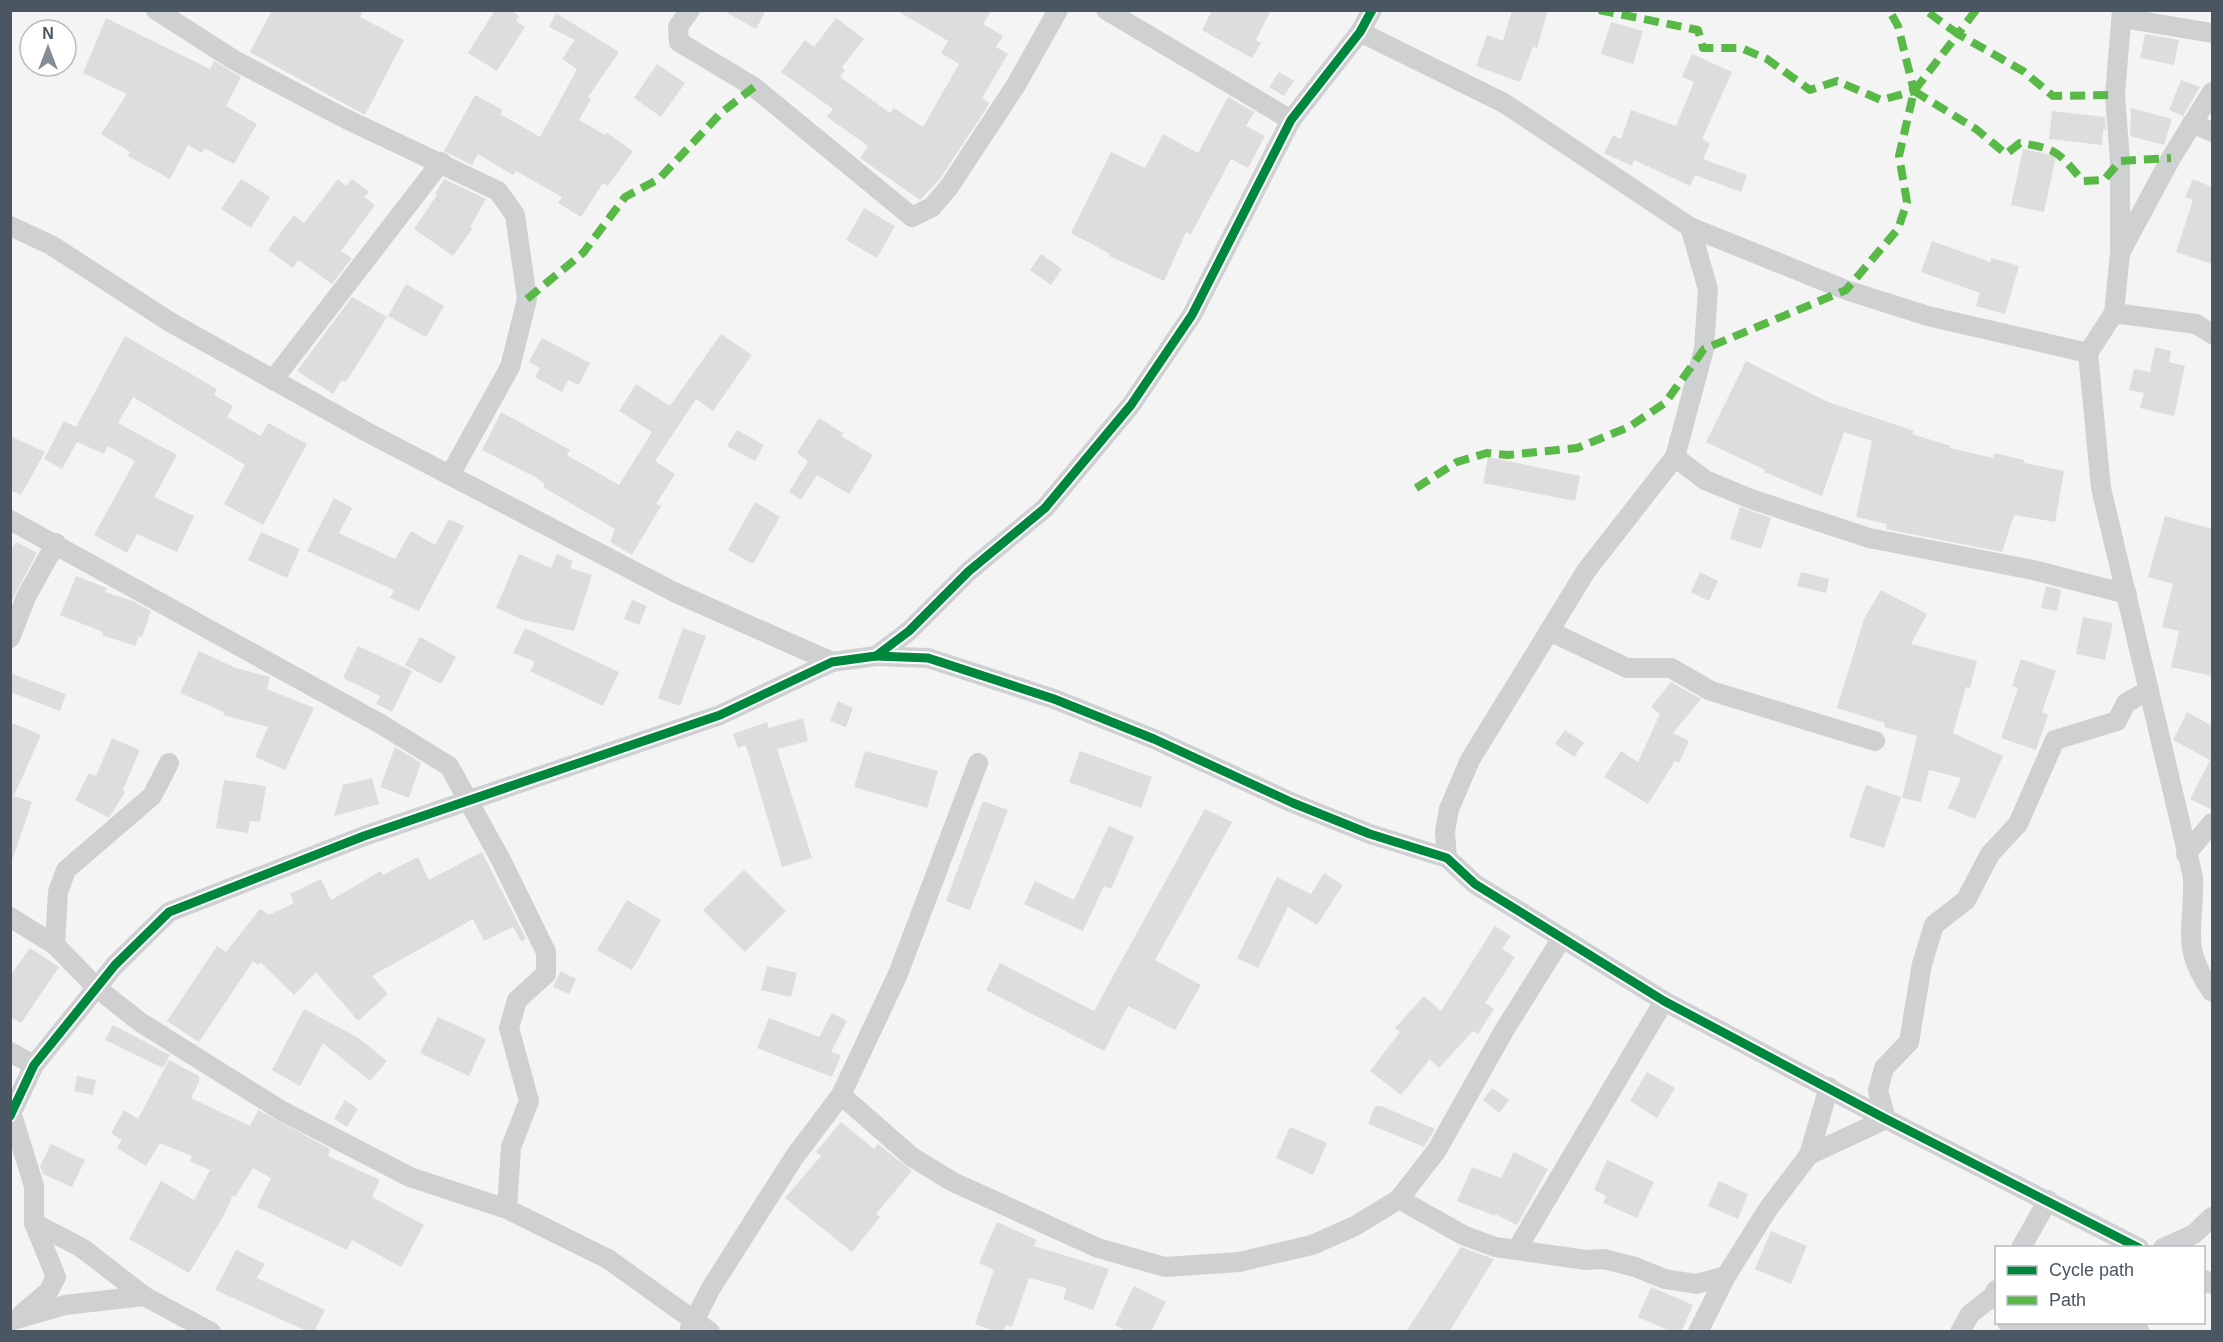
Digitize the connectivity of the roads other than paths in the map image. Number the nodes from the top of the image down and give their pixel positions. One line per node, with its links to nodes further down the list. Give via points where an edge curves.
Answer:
1 (156, 10): 13 (street, via 234,60 344,118)
2 (690, 10): 3 (street, via 678,27 679,42 754,87 912,217 932,207 949,187 1016,85)
3 (1058, 10)
4 (1106, 10): 10 (street)
5 (1372, 10): 7 (street)
6 (2122, 14): 8 (street); 16 (street, via 2115,95)
7 (1360, 32): 10 (street); 15 (street, via 1504,104)
8 (2212, 33)
9 (2212, 92): 11 (street)
10 (1291, 120): 28 (street, via 1192,315 1131,405 1045,508)
11 (2192, 123): 12 (street); 16 (street)
12 (2212, 132)
13 (441, 162): 20 (street); 22 (street, via 498,190 515,215 527,299 510,367)
14 (10, 226): 20 (street, via 51,245 170,321)
15 (1690, 227): 19 (street, via 1846,290 1928,316); 21 (street, via 1708,289 1704,349)
16 (2120, 253): 17 (street)
17 (2114, 313): 18 (street, via 2196,324); 19 (street)
18 (2212, 334)
19 (2088, 353): 25 (street, via 2101,488)
20 (273, 380): 22 (street)
21 (1675, 457): 25 (street, via 1705,480 1869,538 2033,570); 26 (street, via 1586,571)
22 (450, 475): 29 (street, via 674,592)
23 (10, 520): 24 (street)
24 (56, 543): 27 (street, via 26,597); 34 (street, via 449,766)
25 (2127, 594): 30 (street)
26 (1549, 631): 31 (street, via 1627,668 1671,668 1711,692); 37 (street, via 1470,760 1449,809 1445,832)
27 (10, 638)
28 (876, 656): 29 (street); 37 (street, via 928,658 1054,699 1154,739 1293,803 1370,834)
29 (832, 662): 34 (street, via 720,715)
30 (2149, 690): 36 (street); 49 (street, via 2126,703 2117,722 2055,740 2018,824 1990,854 1966,900 1934,925 1922,964 1909,1042 1884,1068 1878,1091)
31 (1875, 741)
32 (169, 763): 40 (street, via 152,796 66,870 58,892)
33 (978, 763): 47 (street, via 898,974)
34 (469, 798): 41 (street, via 169,912); 53 (street, via 546,952 546,974 517,1000 509,1028 530,1101 511,1147)
35 (2212, 823): 36 (street)
36 (2186, 854): 42 (street, via 2193,877 2189,935 2194,961)
37 (1447, 858): 39 (street, via 1475,884)
38 (10, 917): 40 (street)
39 (1562, 938): 43 (street); 51 (street, via 1437,1150)
40 (55, 945): 41 (street)
41 (97, 988): 45 (street); 53 (street, via 140,1022 282,1112 410,1177)
42 (2212, 992)
43 (1664, 1001): 46 (street); 59 (street)
44 (10, 1052): 45 (street)
45 (34, 1065): 48 (street)
46 (1829, 1087): 49 (street); 50 (street)
47 (841, 1095): 51 (street, via 912,1157 953,1182 1098,1248 1165,1267 1239,1262 1312,1245 1355,1226); 67 (street, via 795,1156 711,1288)
48 (11, 1116): 55 (street, via 34,1186)
49 (1886, 1119): 50 (street); 52 (street)
50 (1809, 1155): 60 (street, via 1768,1209)
51 (1398, 1198): 59 (street, via 1463,1235)
52 (2048, 1200): 56 (street); 57 (street)
53 (507, 1209): 67 (street, via 608,1258)
54 (2212, 1217): 58 (street, via 2194,1234)
55 (34, 1223): 61 (street, via 82,1248); 63 (street, via 56,1277 48,1292)
56 (2022, 1246)
57 (2135, 1246)
58 (2167, 1246)
59 (1517, 1250): 60 (street, via 1604,1260 1695,1284)
60 (1726, 1276): 68 (street)
61 (144, 1296): 63 (street, via 65,1305); 69 (street)
62 (1995, 1296): 71 (street, via 1970,1314)
63 (12, 1322)
64 (2008, 1324): 65 (street, via 2012,1330)
65 (2068, 1324)
66 (2092, 1324): 72 (street)
67 (692, 1325): 70 (street)
68 (1703, 1329)
69 (211, 1332)
70 (710, 1332)
71 (1960, 1332)
72 (2140, 1332)

